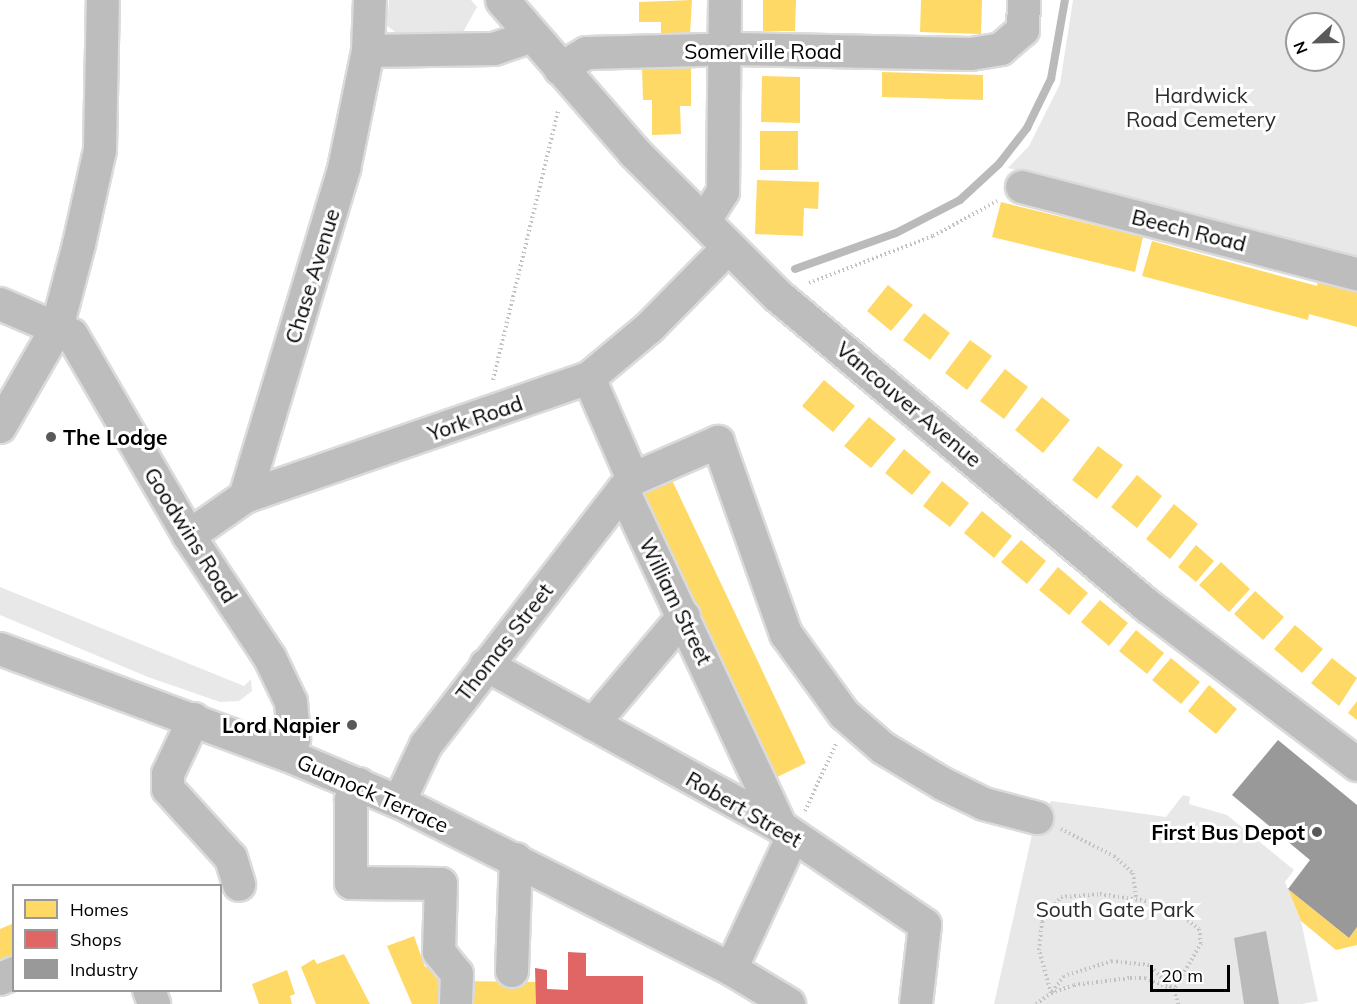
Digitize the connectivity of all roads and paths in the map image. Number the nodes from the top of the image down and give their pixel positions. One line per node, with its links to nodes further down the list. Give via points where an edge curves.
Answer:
1 (103, 0): 16 (street, via 100,150)
2 (370, 0): 8 (street, Chase Avenue)
3 (502, 0): 6 (main road, Vancouver Avenue)
4 (725, 0): 7 (street)
5 (1024, 0): 7 (street, Somerville Road, via 1023,30 1001,49 971,54)
6 (532, 36): 8 (street, via 494,50); 9 (main road, Vancouver Avenue)
7 (724, 49): 9 (street, Somerville Road, via 587,53); 11 (street, via 723,192)
8 (368, 51): 21 (street, Chase Avenue, via 344,169)
9 (568, 77): 11 (main road, Vancouver Avenue); 18 (path, via 492,387)
10 (1022, 187): 13 (street, Beech Road); 14 (path, via 933,236)
11 (704, 222): 12 (main road, Vancouver Avenue)
12 (728, 248): 14 (main road, Vancouver Avenue); 17 (street, York Road, via 649,328)
13 (1357, 274)
14 (777, 295): 30 (main road, Vancouver Avenue, via 1148,606)
15 (0, 304): 16 (street, Goodwins Road)
16 (57, 328): 19 (street); 22 (street, Goodwins Road, via 72,335)
17 (590, 378): 18 (street, York Road); 20 (street, William Street)
18 (496, 411): 21 (street, York Road)
19 (0, 426)
20 (628, 485): 23 (street, William Street); 25 (street, Thomas Street); 27 (street, via 718,442 786,634)
21 (245, 497): 22 (street, York Road)
22 (189, 536): 29 (street, Goodwins Road, via 270,658 291,702 294,739)
23 (684, 615): 28 (street); 34 (street, William Street)
24 (0, 649): 26 (street, Guanock Terrace)
25 (486, 665): 28 (street, Robert Street); 32 (street, Thomas Street, via 426,745)
26 (194, 719): 29 (street, Guanock Terrace); 36 (street, via 158,793 231,858)
27 (848, 719): 33 (street, via 883,748 943,784 984,804); 34 (path)
28 (592, 724): 34 (street, Robert Street)
29 (287, 755): 31 (street, Guanock Terrace)
30 (1357, 764)
31 (359, 784): 32 (street, Guanock Terrace); 42 (street, via 351,800 351,883 441,884 439,952 457,974)
32 (399, 802): 35 (street, Guanock Terrace)
33 (1037, 818): 37 (path, via 1114,856 1133,873)
34 (787, 831): 38 (street); 44 (street, Robert Street, via 925,925)
35 (516, 859): 38 (street, Guanock Terrace); 39 (street)
36 (239, 885)
37 (1136, 897): 40 (path, via 1166,904 1199,929 1201,943 1196,956); 41 (path, via 1061,897 1050,907 1042,922 1039,950)
38 (731, 969): 43 (street, Guanock Terrace)
39 (512, 971)
40 (1174, 990): 41 (path, via 1145,978 1130,978 1089,982); 41 (path, via 1149,965 1112,961 1064,976); 46 (path)
41 (1051, 993): 45 (path)
42 (456, 1004)
43 (789, 1004)
44 (915, 1004)
45 (1036, 1004)
46 (1178, 1004)

